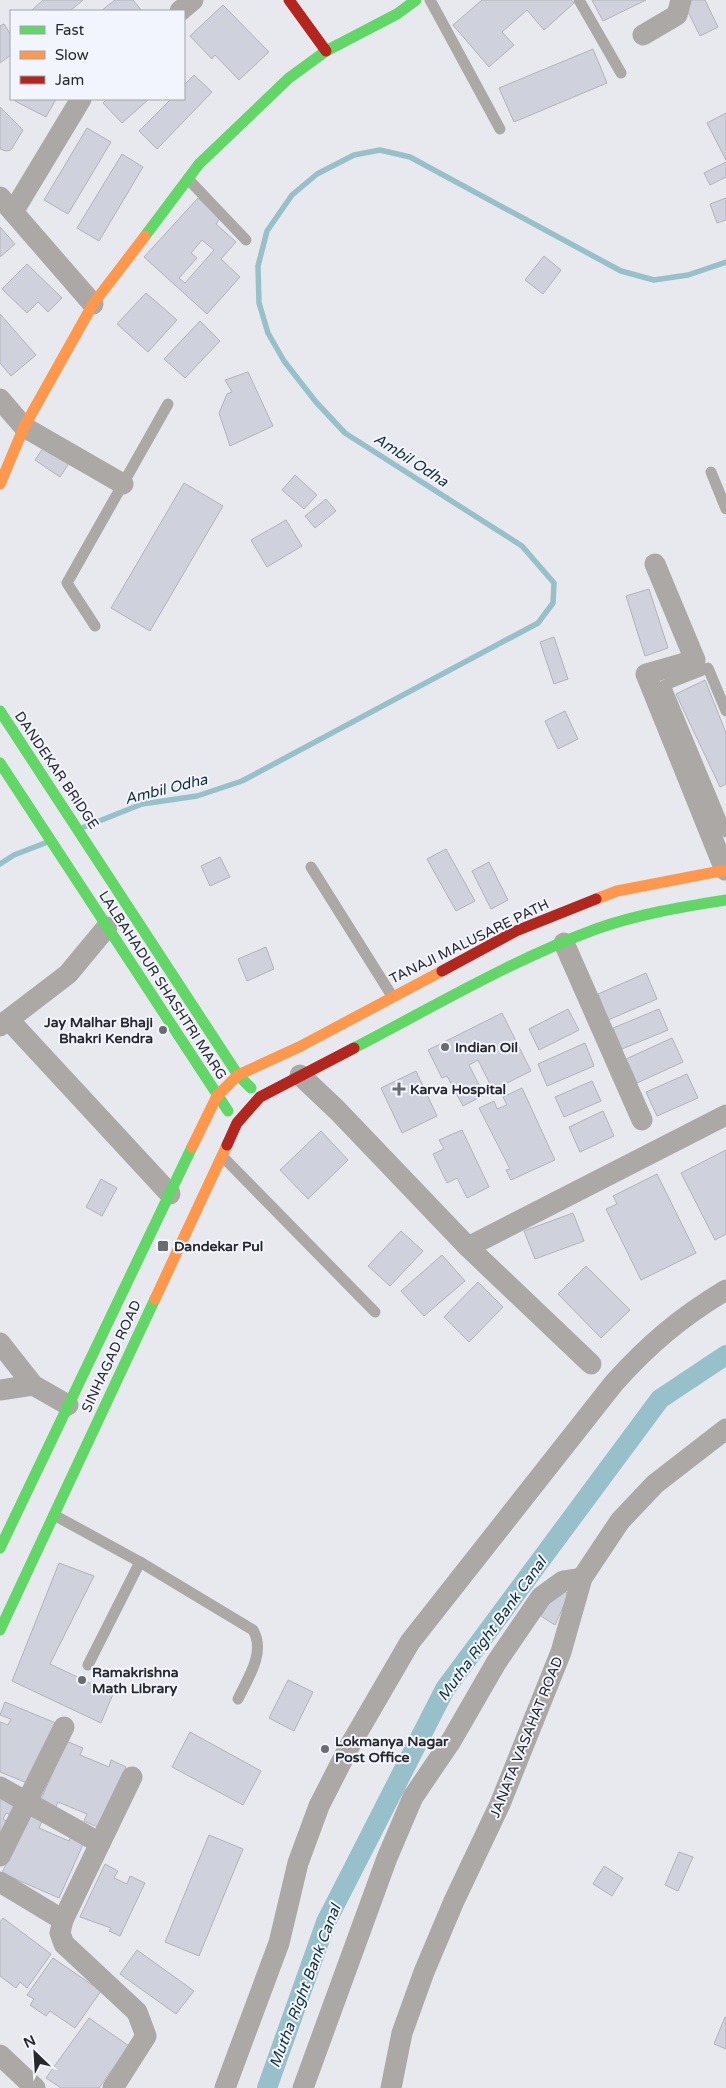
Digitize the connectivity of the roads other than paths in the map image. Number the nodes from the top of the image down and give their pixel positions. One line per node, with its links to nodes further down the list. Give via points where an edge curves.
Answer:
1 (193, 0): 7 (street)
2 (290, 0): 9 (main road)
3 (416, 0): 9 (main road, via 397,14)
4 (430, 0): 12 (lane)
5 (579, 0): 10 (lane)
6 (681, 0): 8 (street, via 677,15)
7 (181, 10)
8 (643, 35)
9 (326, 51): 13 (main road, via 289,78 199,164)
10 (620, 73)
11 (80, 100): 14 (street)
12 (500, 129)
13 (188, 179): 15 (lane); 16 (main road)
14 (6, 205): 16 (street)
15 (246, 240)
16 (93, 304): 19 (main road)
17 (0, 399): 19 (street)
18 (168, 404): 22 (lane)
19 (24, 427): 21 (main road); 22 (street)
20 (711, 472): 23 (lane)
21 (0, 482)
22 (123, 484): 25 (lane, via 67,583)
23 (726, 509)
24 (655, 564): 32 (street, via 694,660 646,674)
25 (95, 626)
26 (0, 711): 30 (main road, DANDEKAR BRIDGE)
27 (726, 711): 29 (lane, via 708,668 665,685)
28 (0, 763): 34 (main road, LALBAHADUR SHASHTRI MARG)
29 (726, 832)
30 (89, 845): 40 (main road, LALBAHADUR SHASHTRI MARG)
31 (311, 867): 38 (lane)
32 (725, 870): 36 (main road, TANAJI MALUSARE PATH, via 617,891 516,931)
33 (726, 900): 35 (main road, via 626,920)
34 (108, 927): 39 (street, via 68,974); 42 (main road, LALBAHADUR SHASHTRI MARG)
35 (564, 943): 37 (main road); 45 (street)
36 (470, 955): 37 (main road); 38 (main road, TANAJI MALUSARE PATH)
37 (484, 982): 41 (main road)
38 (392, 996): 40 (main road, TANAJI MALUSARE PATH, via 299,1048)
39 (4, 1023): 48 (street)
40 (238, 1075): 42 (main road, SINHAGAD ROAD); 43 (main road, LALBAHADUR SHASHTRI MARG)
41 (300, 1075): 43 (main road); 49 (street)
42 (217, 1096): 46 (main road, LALBAHADUR SHASHTRI MARG); 48 (main road, SINHAGAD ROAD)
43 (258, 1099): 46 (main road, SINHAGAD ROAD)
44 (726, 1115): 49 (street)
45 (642, 1120)
46 (238, 1123): 47 (main road, SINHAGAD ROAD)
47 (222, 1156): 51 (lane); 58 (main road, SINHAGAD ROAD, via 81,1446)
48 (170, 1194): 56 (main road, SINHAGAD ROAD)
49 (468, 1248): 53 (street)
50 (726, 1290): 76 (street, via 694,1309 646,1348 627,1369 410,1642 319,1806 298,1864 279,1943)
51 (375, 1312)
52 (0, 1343): 54 (street)
53 (591, 1364)
54 (33, 1385): 55 (street); 56 (street)
55 (0, 1390)
56 (68, 1405): 59 (main road, SINHAGAD ROAD, via 58,1437)
57 (726, 1429): 61 (street, JANATA VASAHAT ROAD, via 655,1484 620,1521)
58 (54, 1515): 60 (lane); 62 (main road, SINHAGAD ROAD)
59 (0, 1548)
60 (140, 1562): 63 (lane); 64 (lane, via 253,1630 259,1639 257,1656)
61 (582, 1578): 77 (street, via 563,1581 541,1597 413,1797 387,1858); 78 (street, JANATA VASAHAT ROAD, via 561,1652 500,1804 421,1981 402,2033)
62 (0, 1630)
63 (88, 1665)
64 (238, 1699)
65 (64, 1727): 68 (street)
66 (132, 1777): 69 (street)
67 (0, 1787): 68 (street)
68 (27, 1801): 69 (street); 70 (street)
69 (100, 1843): 72 (street)
70 (0, 1856)
71 (0, 1882): 72 (street)
72 (63, 1920): 75 (street, via 60,1933 64,1944 137,2012 143,2022 146,2036)
73 (0, 2055): 74 (street)
74 (35, 2088)
75 (113, 2088)
76 (225, 2088)
77 (304, 2088)
78 (391, 2088)

